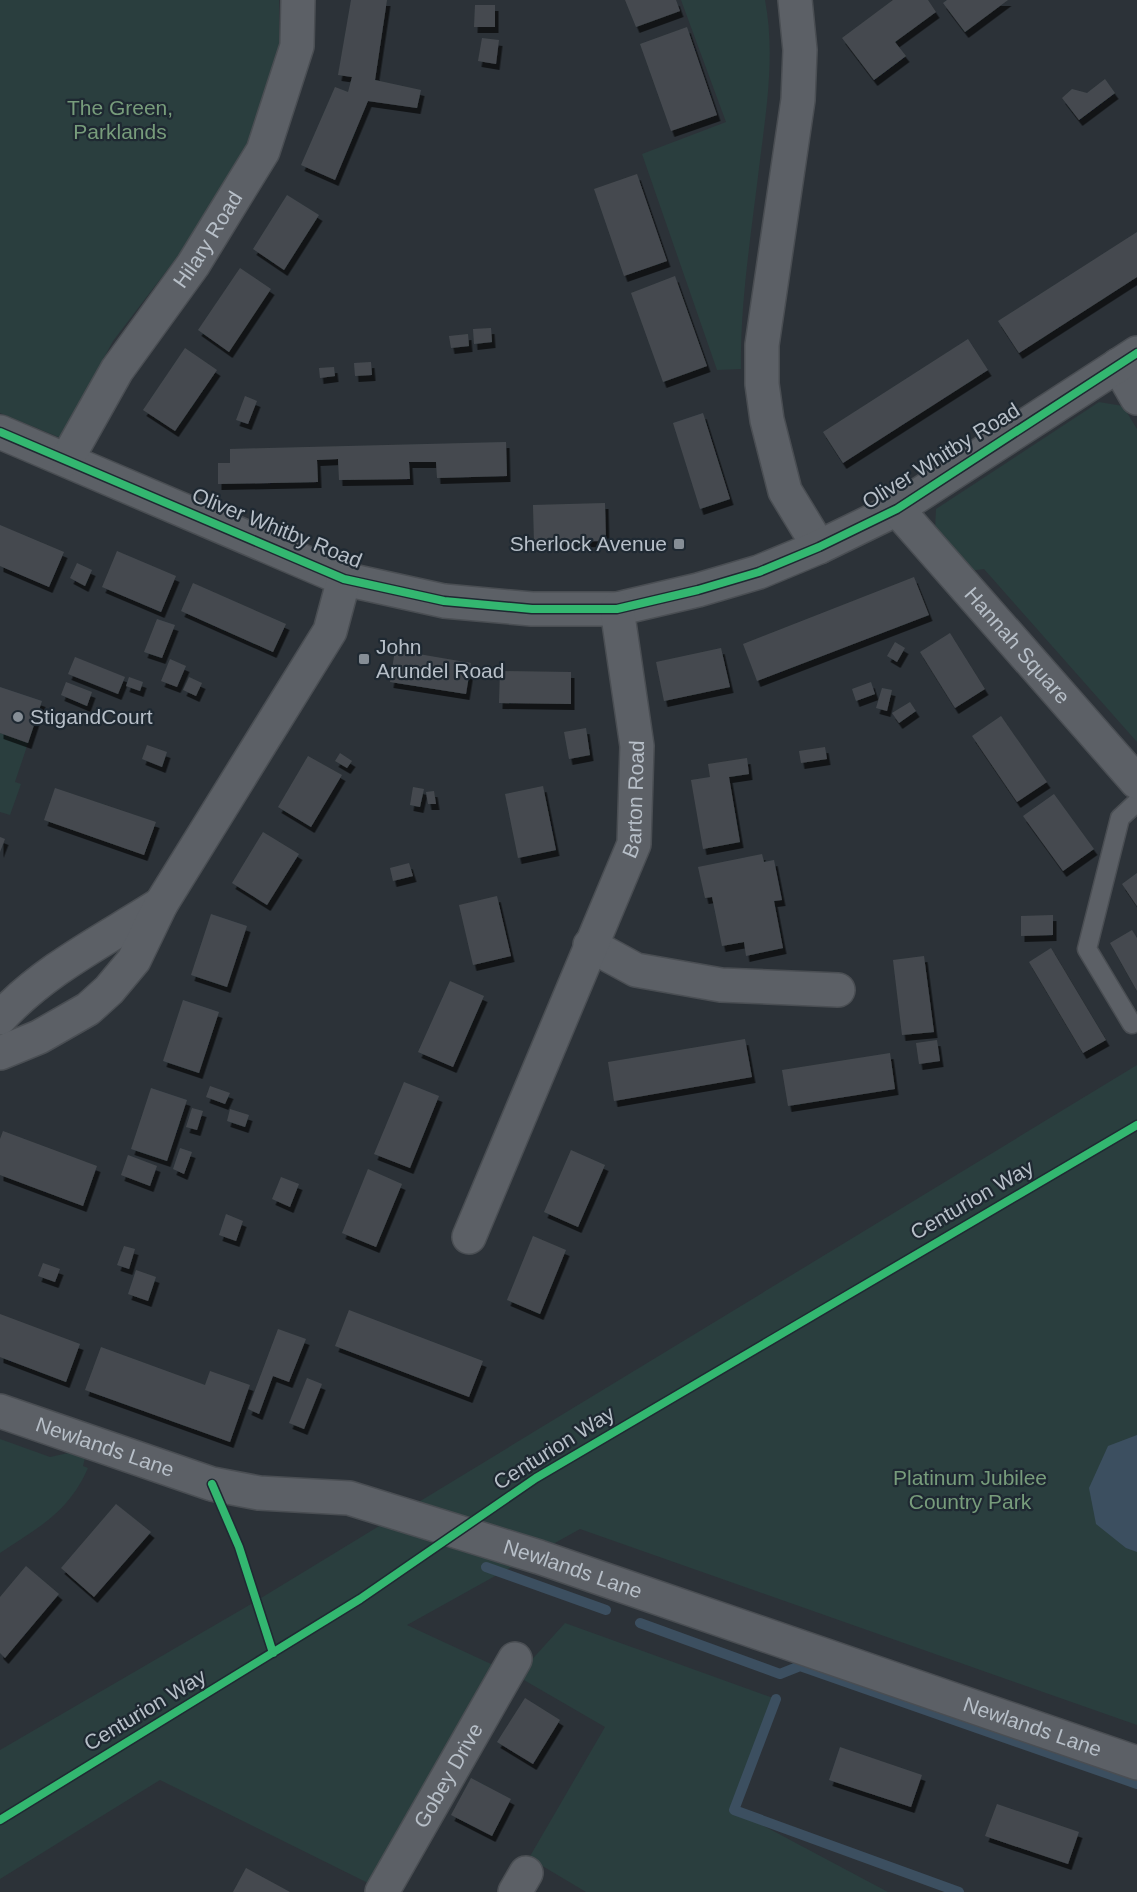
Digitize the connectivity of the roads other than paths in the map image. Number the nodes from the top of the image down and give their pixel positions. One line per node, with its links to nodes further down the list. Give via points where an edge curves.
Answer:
1 (298, 0): 6 (street, Hilary Road, via 297,46 263,151 193,265 117,370)
2 (795, 0): 8 (street, via 800,50 798,100 762,345 762,384 785,491)
3 (1127, 359): 4 (street); 7 (street, Oliver Whitby Road)
4 (1137, 398)
5 (0, 432): 6 (street, Oliver Whitby Road)
6 (67, 459): 9 (street, Oliver Whitby Road)
7 (897, 508): 8 (street, Oliver Whitby Road); 11 (street, Hannah Square)
8 (819, 547): 10 (street, Oliver Whitby Road, via 759,572)
9 (344, 579): 10 (street, Oliver Whitby Road, via 454,602 532,609); 13 (street, via 330,631)
10 (617, 609): 14 (street, Barton Road, via 637,746 634,844)
11 (1137, 782)
12 (1137, 802): 17 (lane, via 1120,818 1087,949)
13 (161, 904): 16 (street, via 49,973); 18 (street, via 134,960 109,990 88,1009 57,1027)
14 (590, 945): 15 (street, via 646,972 722,985); 19 (street, Barton Road)
15 (838, 990)
16 (0, 1018)
17 (1132, 1024)
18 (0, 1053)
19 (469, 1237)
20 (0, 1411): 22 (street, Newlands Lane, via 212,1484 259,1493 350,1498 539,1557)
21 (514, 1659): 23 (street, Gobey Drive)
22 (1137, 1763)
23 (382, 1892)

